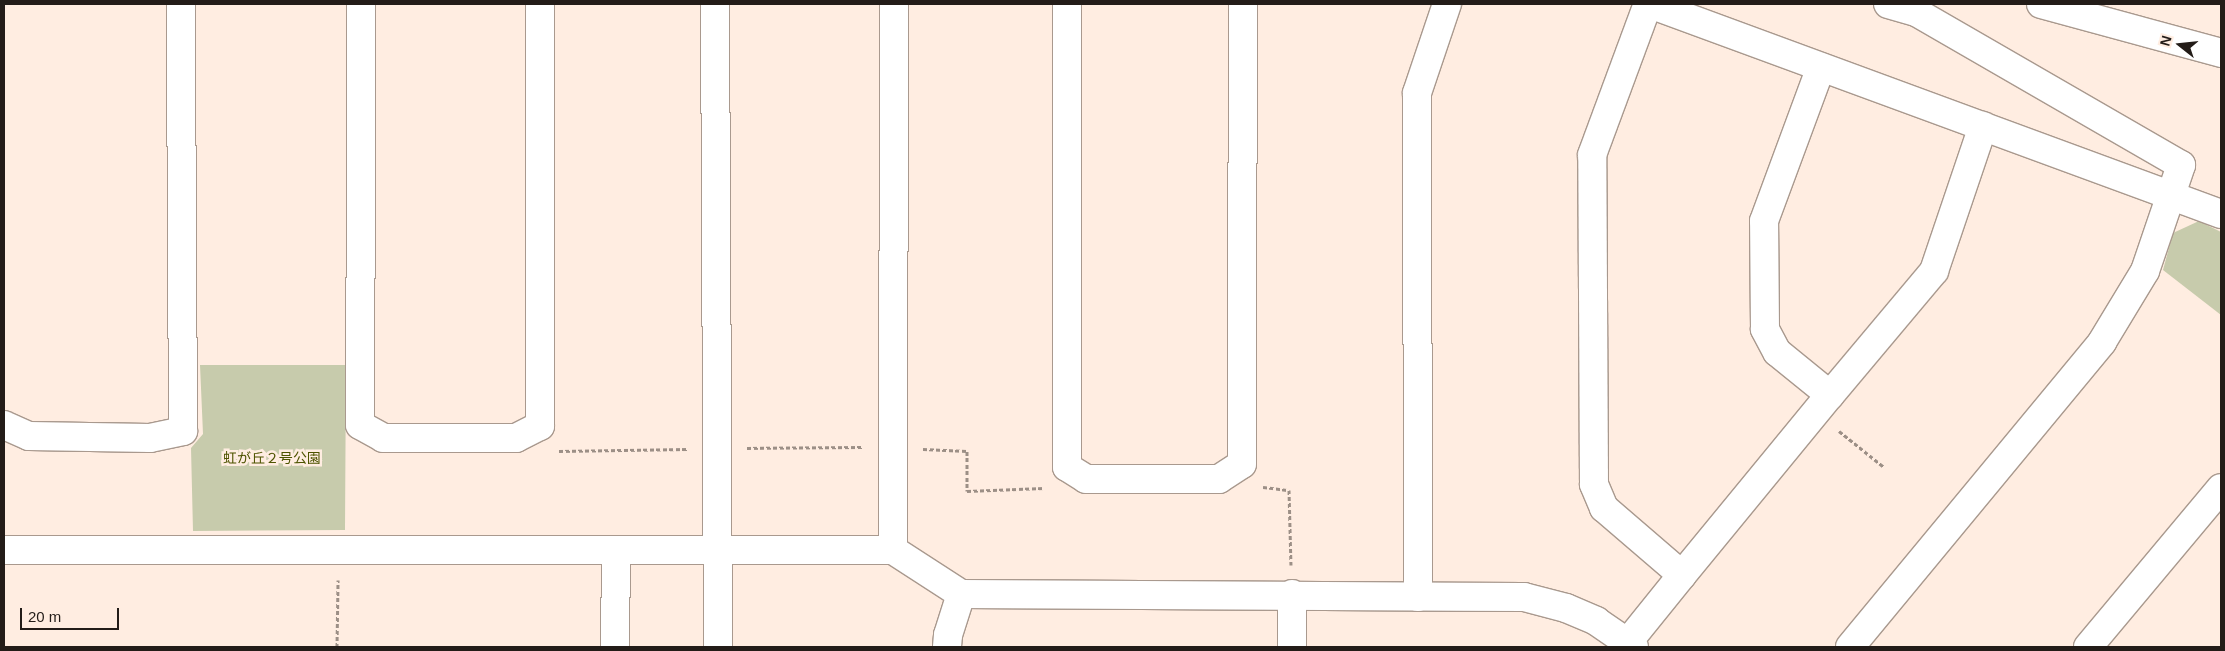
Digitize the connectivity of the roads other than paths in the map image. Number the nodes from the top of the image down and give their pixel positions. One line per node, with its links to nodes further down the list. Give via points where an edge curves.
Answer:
1 (181, 4): 18 (street, via 183,431 150,438 29,436)
2 (361, 4): 3 (street, via 360,425 383,438 516,438 540,426)
3 (540, 4)
4 (715, 4): 23 (street)
5 (894, 4): 21 (street)
6 (1067, 4): 7 (street, via 1067,468 1086,479 1218,479 1242,464)
7 (1243, 4)
8 (1447, 4): 27 (street, via 1417,93)
9 (1649, 4): 13 (street); 24 (street, via 1592,155 1594,484 1604,508)
10 (1888, 4): 15 (street, via 1916,12 2180,165)
11 (2041, 4): 12 (street)
12 (2221, 52)
13 (1820, 67): 14 (street); 17 (street, via 1764,221 1765,329 1777,352)
14 (1983, 126): 15 (street); 17 (street, via 1934,271)
15 (2170, 195): 16 (street); 33 (street, via 2144,271 2102,342)
16 (2221, 214)
17 (1823, 403): 24 (street)
18 (4, 425)
19 (2221, 488): 34 (street)
20 (4, 550): 22 (street)
21 (893, 550): 23 (street); 25 (street)
22 (616, 551): 23 (street); 29 (street)
23 (716, 551): 30 (street)
24 (1682, 575): 28 (street)
25 (961, 594): 26 (street); 31 (street)
26 (1292, 594): 27 (street); 32 (street)
27 (1418, 597): 28 (street, via 1524,597 1566,608 1596,621)
28 (1628, 646)
29 (615, 647)
30 (718, 647)
31 (947, 647)
32 (1292, 647)
33 (1850, 647)
34 (2088, 647)

